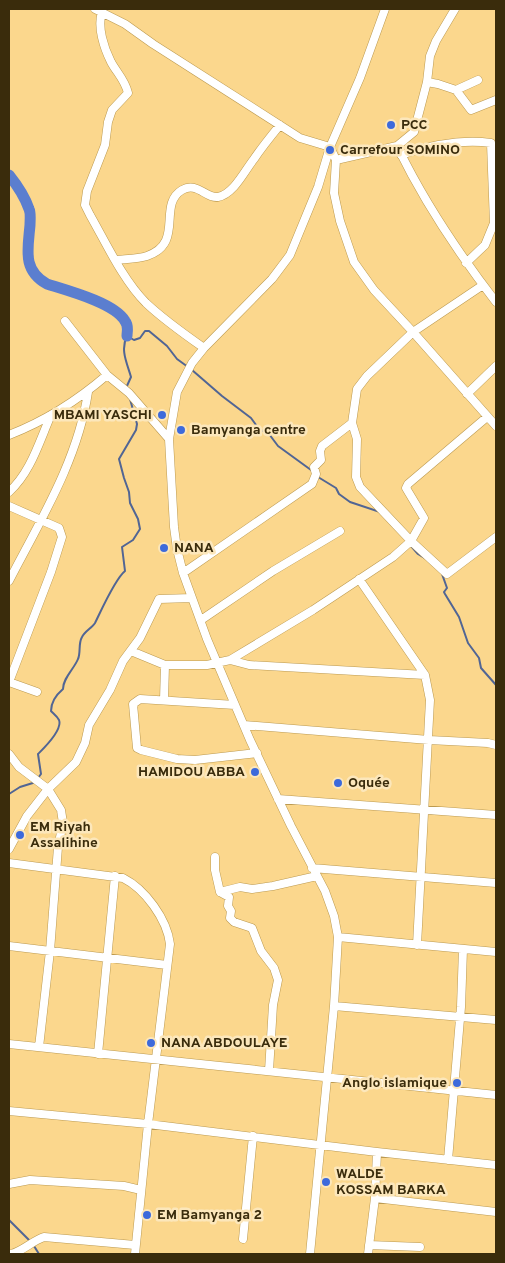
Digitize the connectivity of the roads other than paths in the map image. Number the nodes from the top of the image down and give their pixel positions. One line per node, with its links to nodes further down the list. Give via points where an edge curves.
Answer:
1 (385, 9): 11 (street)
2 (455, 9): 5 (street, via 430,56)
3 (99, 10): 8 (street); 15 (street, via 107,52 128,93 112,110 105,145 87,191 85,205)
4 (478, 80): 6 (street)
5 (427, 82): 6 (street); 10 (street, via 414,132)
6 (456, 90): 7 (street, via 471,110)
7 (496, 100)
8 (280, 125): 11 (street, via 300,138); 15 (street, via 242,178 226,194 217,197 201,190 183,189 170,209 168,239 160,248 147,256)
9 (494, 142): 12 (street, via 439,144); 14 (street)
10 (397, 146): 12 (street); 13 (street)
11 (330, 147): 13 (street); 21 (street, via 318,187 290,255 272,279)
12 (401, 155): 16 (street)
13 (336, 160): 20 (street, via 334,193 354,262 374,290)
14 (494, 175): 16 (street, via 494,223 485,245)
15 (117, 260): 21 (street, via 146,302)
16 (466, 263): 17 (street)
17 (484, 285): 18 (street); 20 (street)
18 (496, 302)
19 (65, 321): 23 (street)
20 (413, 332): 25 (street); 28 (street, via 357,389)
21 (204, 348): 31 (street, via 177,392)
22 (496, 366): 25 (street)
23 (107, 375): 24 (street); 31 (street, via 129,393)
24 (88, 392): 26 (street); 34 (street, via 74,449)
25 (468, 394): 27 (street)
26 (51, 415): 30 (street); 32 (street, via 28,470)
27 (487, 417): 29 (street); 37 (street, via 408,484 406,488 424,518)
28 (352, 423): 37 (street, via 357,439 356,477 360,487); 38 (street, via 322,446 321,460 314,467 316,474 312,484)
29 (496, 426)
30 (9, 435)
31 (169, 439): 38 (street, via 174,527)
32 (9, 492)
33 (9, 506): 34 (street)
34 (41, 520): 40 (street); 48 (street, via 59,528 62,537)
35 (340, 531): 42 (street)
36 (496, 537): 37 (street, via 447,574)
37 (410, 543): 39 (street)
38 (183, 572): 41 (street)
39 (359, 579): 44 (street); 47 (street)
40 (9, 581)
41 (192, 598): 42 (street); 43 (street, via 159,600)
42 (201, 620): 45 (street)
43 (131, 651): 46 (street); 57 (street, via 90,725 76,762)
44 (230, 660): 45 (street); 47 (street, via 248,665)
45 (217, 663): 46 (street); 51 (street)
46 (165, 665): 50 (street)
47 (425, 675): 53 (street, via 430,700)
48 (9, 682): 49 (street)
49 (37, 692)
50 (164, 700): 51 (street); 55 (street, via 140,699 133,704 137,748 177,759 195,760)
51 (235, 704): 52 (street)
52 (244, 725): 53 (street); 55 (street)
53 (429, 740): 54 (street); 59 (street)
54 (496, 745)
55 (257, 753): 58 (street)
56 (9, 754): 57 (street, via 19,767)
57 (48, 789): 61 (street, via 27,816); 65 (street, via 61,810 63,823)
58 (278, 799): 59 (street); 64 (street)
59 (424, 809): 60 (street); 68 (street)
60 (496, 815)
61 (9, 849)
62 (214, 857): 70 (street)
63 (9, 862): 65 (street)
64 (312, 868): 67 (street); 68 (street)
65 (56, 870): 66 (street); 75 (street)
66 (115, 876): 77 (street); 78 (street, via 133,883 161,919 169,935)
67 (317, 876): 70 (street, via 273,886 240,887); 71 (street, via 334,916)
68 (420, 878): 69 (street); 72 (street)
69 (496, 883)
70 (220, 892): 86 (street, via 229,897 230,918 252,928 278,980 273,1004)
71 (338, 937): 72 (street); 79 (street)
72 (417, 945): 74 (street)
73 (9, 946): 75 (street)
74 (464, 949): 76 (street); 80 (street)
75 (50, 951): 77 (street); 83 (street)
76 (496, 952)
77 (108, 959): 78 (street); 84 (street)
78 (167, 965): 85 (street)
79 (334, 1006): 80 (street); 87 (street)
80 (460, 1018): 81 (street); 88 (street)
81 (496, 1020)
82 (9, 1044): 83 (street)
83 (39, 1047): 84 (street)
84 (98, 1054): 85 (street)
85 (156, 1060): 86 (street); 91 (street)
86 (269, 1070): 87 (street)
87 (326, 1077): 88 (street); 93 (street)
88 (453, 1090): 89 (street); 95 (street)
89 (496, 1095)
90 (9, 1111): 91 (street)
91 (148, 1124): 92 (street); 98 (street)
92 (253, 1136): 93 (street); 101 (street)
93 (320, 1144): 94 (street); 107 (street)
94 (377, 1152): 95 (street); 99 (street)
95 (448, 1160): 96 (street)
96 (496, 1165)
97 (9, 1184): 98 (street, via 30,1180)
98 (142, 1190): 103 (street)
99 (374, 1198): 100 (street); 102 (street)
100 (496, 1212)
101 (243, 1239)
102 (369, 1245): 104 (street); 108 (street)
103 (135, 1246): 105 (street, via 44,1238); 106 (street)
104 (420, 1247)
105 (11, 1254)
106 (136, 1254)
107 (310, 1254)
108 (368, 1254)

